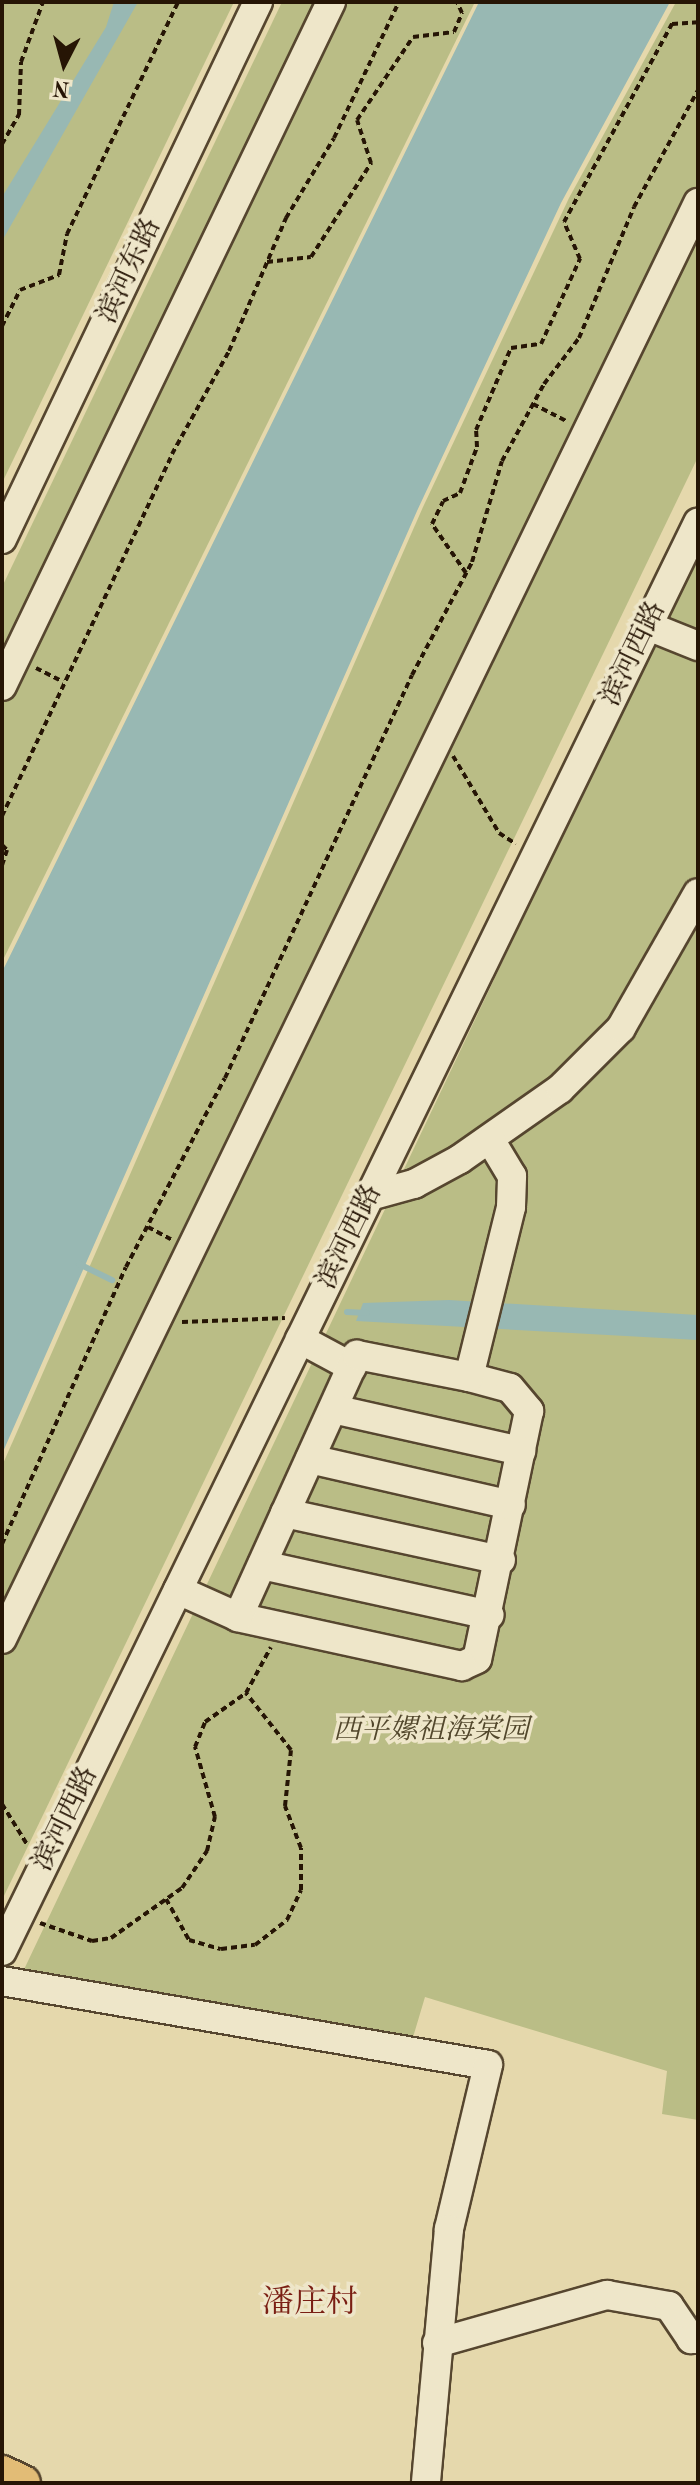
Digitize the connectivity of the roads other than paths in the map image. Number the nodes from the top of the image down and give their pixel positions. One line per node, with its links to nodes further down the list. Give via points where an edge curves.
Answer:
1 (258, 2): 5 (street, 滨河东路)
2 (331, 2): 8 (street)
3 (698, 203): 25 (street)
4 (698, 523): 6 (street, 滨河西路)
5 (2, 539)
6 (648, 626): 7 (street); 11 (street, 滨河西路)
7 (698, 646)
8 (2, 686)
9 (698, 893): 10 (street, via 621,1028 560,1089)
10 (491, 1141): 11 (street, via 414,1184); 14 (street, via 512,1176)
11 (370, 1196): 12 (street, 滨河西路)
12 (306, 1328): 13 (street); 22 (street, 滨河西路)
13 (352, 1367): 14 (street, via 357,1355); 15 (street)
14 (469, 1377): 16 (street, via 510,1388 524,1400 529,1411)
15 (333, 1409): 16 (street); 17 (street)
16 (521, 1451): 18 (street)
17 (310, 1459): 18 (street); 19 (street)
18 (511, 1505): 20 (street)
19 (285, 1513): 20 (street); 21 (street)
20 (501, 1560): 23 (street)
21 (262, 1565): 23 (street); 24 (street)
22 (178, 1590): 24 (street); 26 (street, 滨河西路)
23 (490, 1615): 24 (street, via 477,1659 462,1666)
24 (238, 1617)
25 (2, 1639)
26 (2, 1951)
27 (2, 1981): 29 (street, via 488,2065 449,2229)
28 (698, 2339): 29 (street, via 691,2339 669,2306 607,2295)
29 (437, 2343): 32 (street)
30 (2, 2473): 31 (main road)
31 (23, 2483)
32 (426, 2483)

